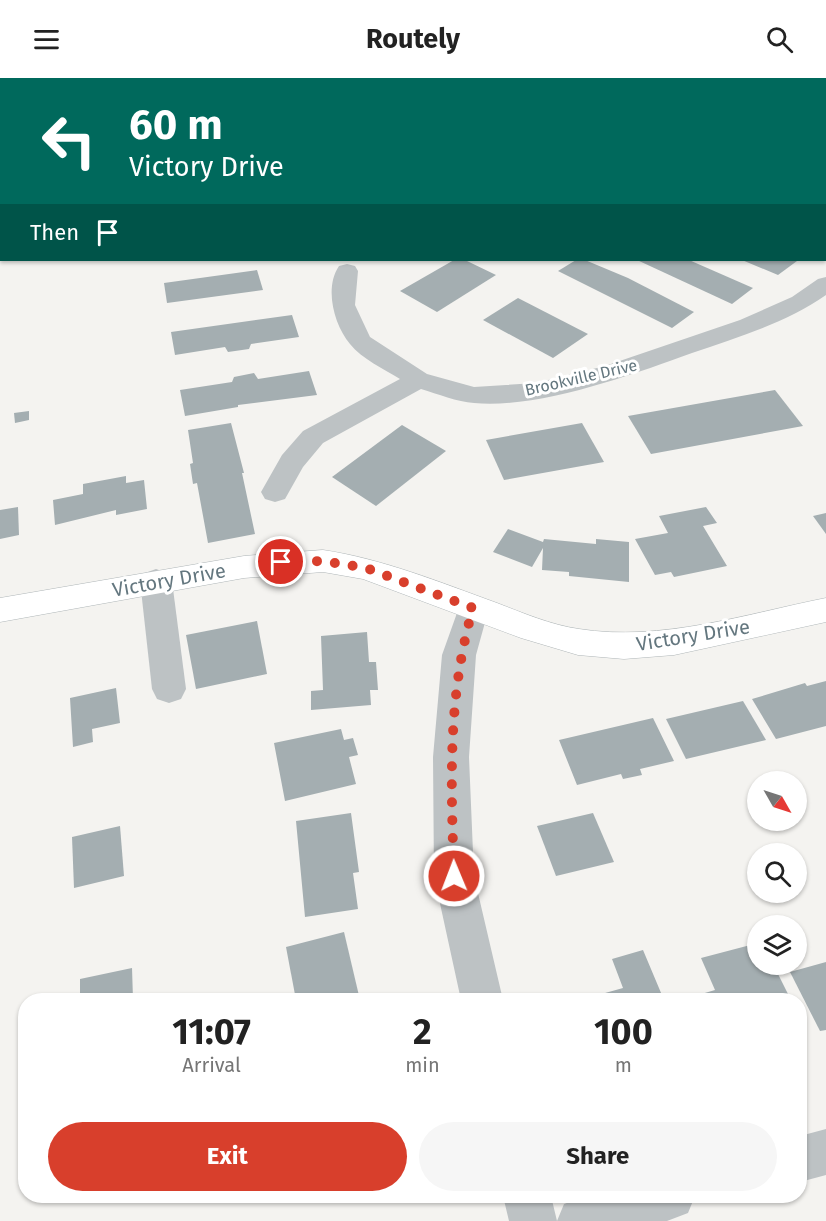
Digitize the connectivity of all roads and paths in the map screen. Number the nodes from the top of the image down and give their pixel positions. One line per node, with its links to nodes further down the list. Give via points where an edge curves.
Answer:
1 (331, 261): 2 (street, Brookville Drive)
2 (357, 265): 4 (street, Brookville Drive, via 343,305 360,341)
3 (826, 284): 4 (street, Brookville Drive, via 800,302 749,325 613,372 547,388 474,395)
4 (418, 380): 5 (street, via 313,437 292,462)
5 (275, 492)
6 (156, 581): 7 (street, Victory Drive, via 244,567 323,561 366,568); 8 (street, Victory Drive); 10 (street)
7 (473, 608): 9 (street, Victory Drive, via 578,642 624,646 674,642); 11 (street, via 459,655 451,757 454,876)
8 (0, 610)
9 (826, 610)
10 (170, 689)
11 (480, 993)
12 (826, 1152): 13 (street)
13 (807, 1157)
14 (529, 1203): 16 (street)
15 (646, 1203): 17 (street)
16 (533, 1221)
17 (581, 1221)

